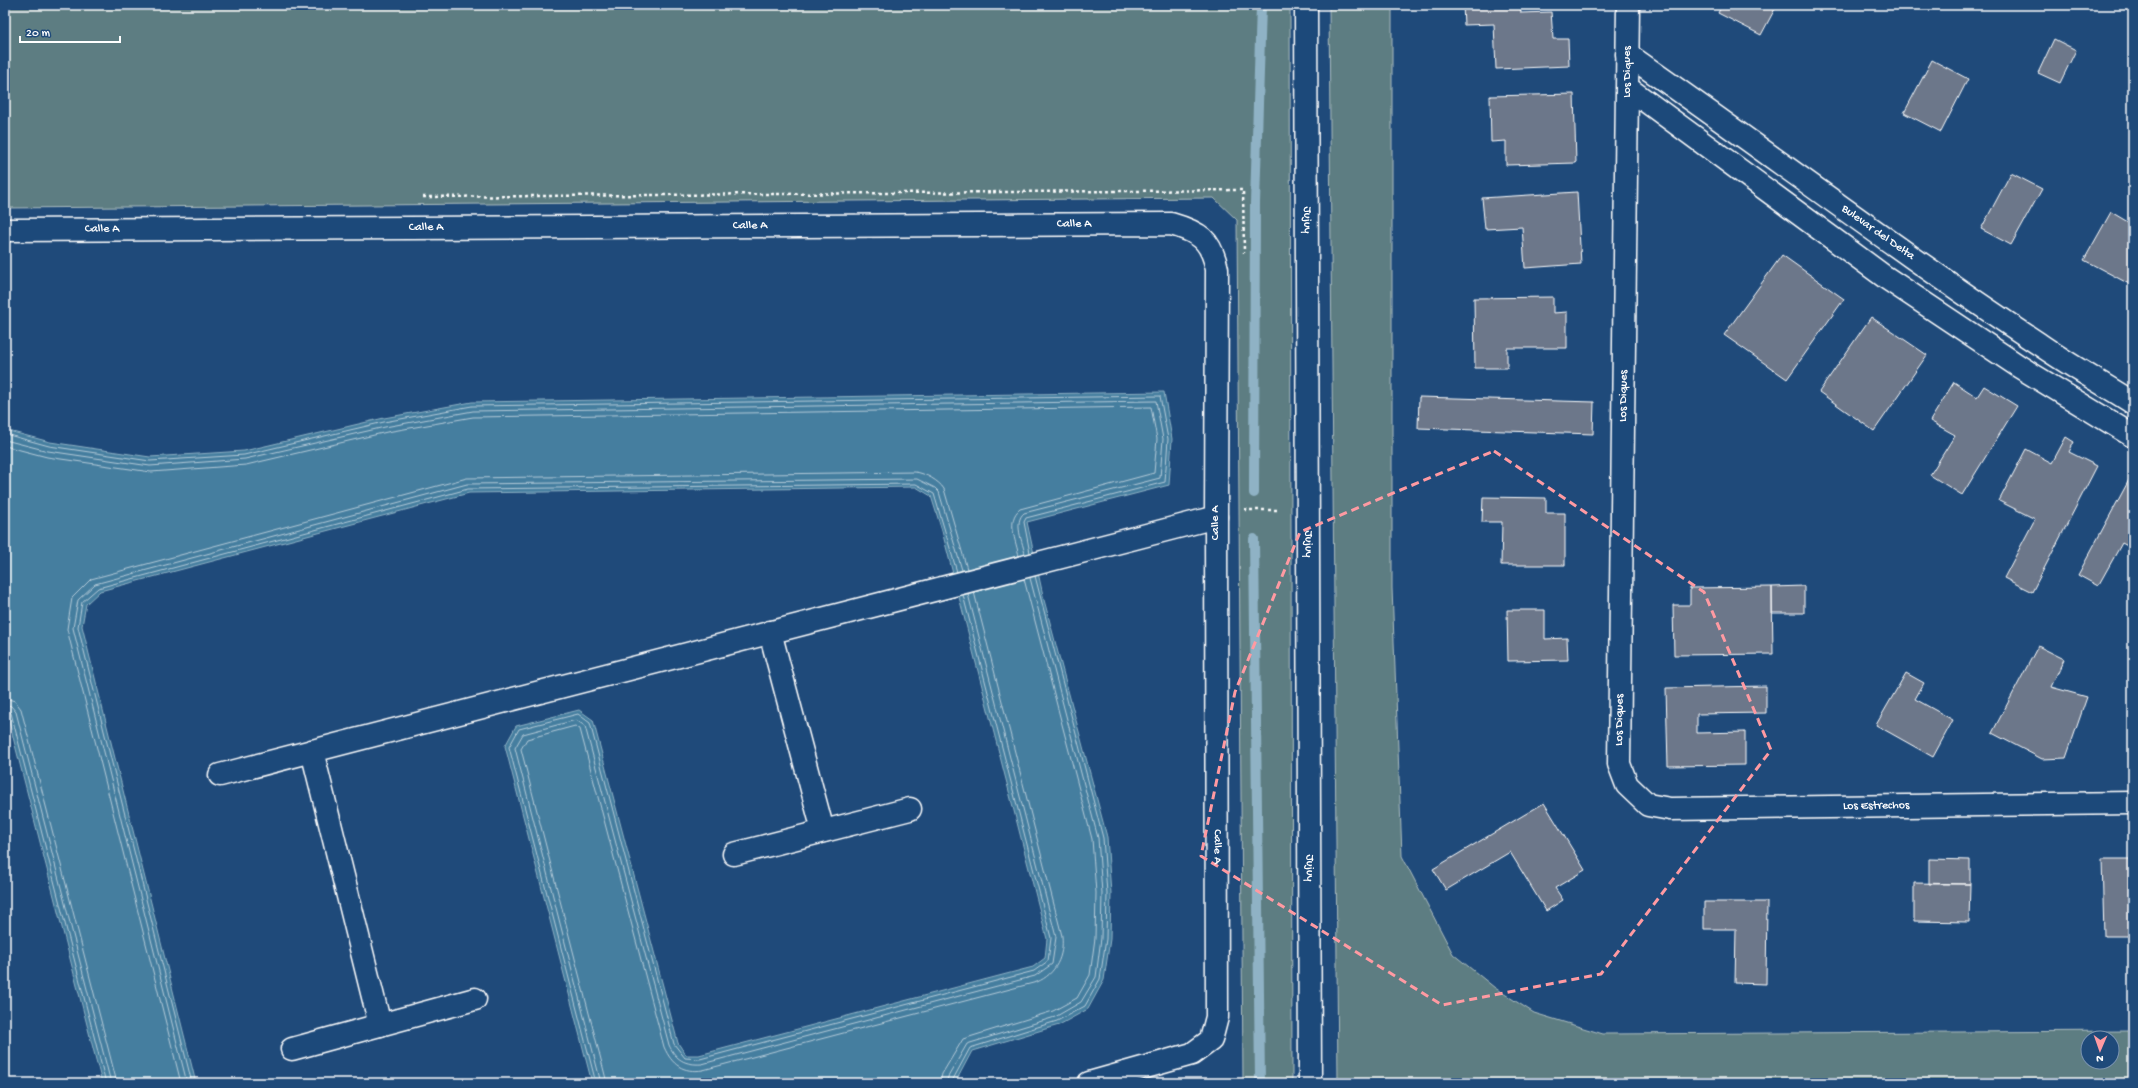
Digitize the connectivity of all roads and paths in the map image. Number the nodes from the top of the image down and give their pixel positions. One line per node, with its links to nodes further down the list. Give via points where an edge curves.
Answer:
1 (1306, 5): 21 (street, Jujuy)
2 (1628, 5): 3 (street, Los Diques)
3 (1627, 54): 4 (street, Los Diques); 6 (street, Bulevar del Delta, via 1899,249 2039,345)
4 (1628, 88): 7 (street, via 1885,277 2020,367); 12 (street, Los Diques, via 1619,764)
5 (5, 230): 8 (street, Calle A, via 1170,224 1187,229 1200,237 1213,251 1217,269)
6 (2133, 403)
7 (2133, 436)
8 (1216, 517): 9 (street); 20 (street, Calle A, via 1217,1016 1212,1040 1192,1054)
9 (770, 632): 10 (street); 15 (street)
10 (312, 751): 11 (street); 18 (street)
11 (220, 775)
12 (1627, 786): 13 (street, Los Estrechos, via 1648,805 1670,809)
13 (2133, 803)
14 (910, 809): 15 (street)
15 (823, 831): 16 (street)
16 (734, 854)
17 (475, 1000): 18 (street)
18 (380, 1025): 19 (street)
19 (292, 1049)
20 (1089, 1083)
21 (1310, 1083)

